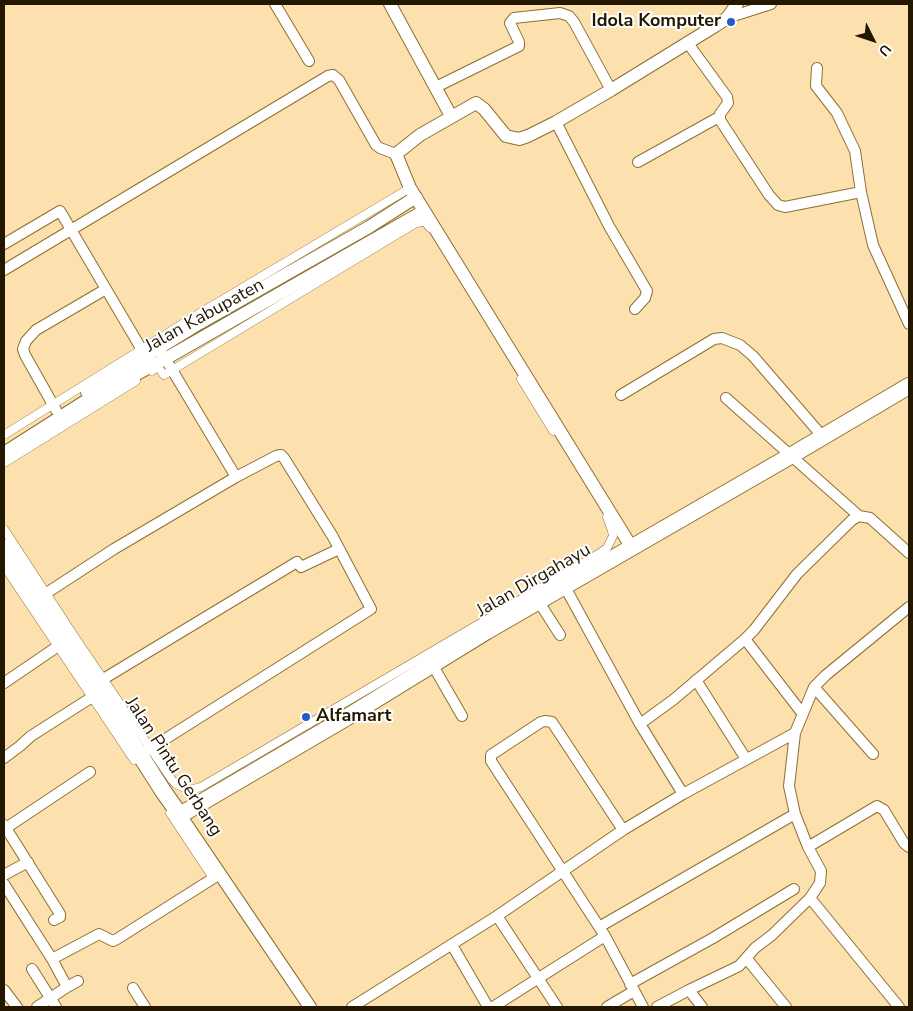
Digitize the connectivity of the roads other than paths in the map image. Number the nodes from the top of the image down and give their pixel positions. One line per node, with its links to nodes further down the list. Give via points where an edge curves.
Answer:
1 (276, 4): 7 (street)
2 (390, 4): 9 (street)
3 (738, 4): 5 (street)
4 (771, 4): 5 (street)
5 (727, 18): 6 (street)
6 (688, 42): 10 (street); 12 (street, via 727,97 728,104)
7 (309, 61)
8 (817, 68): 17 (street, via 816,86 837,113 856,151)
9 (436, 87): 10 (street, via 519,46 510,24 514,18 560,13 574,22); 11 (street)
10 (611, 90): 13 (street)
11 (451, 116): 13 (street, via 479,104 506,136 519,139); 14 (street)
12 (719, 117): 15 (street); 17 (street, via 778,205 785,207)
13 (556, 122): 23 (street, via 608,226 647,291)
14 (396, 154): 16 (street); 19 (street, via 380,148 373,141 339,80 333,75 328,76)
15 (638, 162)
16 (413, 192): 18 (street); 25 (street, Jalan Kabupaten, via 353,236); 26 (street)
17 (861, 192): 24 (street, via 873,245)
18 (424, 211): 25 (street, Jalan Kabupaten); 42 (street)
19 (71, 230): 20 (street, via 60,210); 21 (street); 22 (street)
20 (4, 244)
21 (4, 270)
22 (106, 289): 26 (street); 31 (street, via 36,330 26,341 25,355)
23 (635, 309)
24 (909, 324)
25 (162, 353): 26 (street, Jalan Kabupaten); 27 (street)
26 (145, 358): 31 (street, Jalan Kabupaten); 35 (street, Jalan Kabupaten)
27 (172, 370): 37 (street, via 164,375 158,367); 38 (street); 62 (street, via 416,224 425,222 609,520 613,536 607,548 582,565 201,787 189,790 176,784)
28 (909, 386): 33 (main road, Jalan Dirgahayu)
29 (621, 395): 33 (street, via 714,339 722,338 740,345 753,356)
30 (726, 398): 36 (street)
31 (54, 407): 32 (street); 34 (street, Jalan Kabupaten)
32 (4, 435)
33 (823, 437): 36 (main road, Jalan Dirgahayu)
34 (4, 443)
35 (4, 453)
36 (792, 455): 39 (street); 42 (main road, Jalan Dirgahayu)
37 (4, 463)
38 (236, 477): 43 (street, via 281,455); 47 (street, via 114,549)
39 (859, 516): 44 (street, via 870,518); 51 (street, via 812,557)
40 (4, 529): 47 (street)
41 (4, 547): 47 (main road, Jalan Pintu Gerbang)
42 (632, 548): 46 (main road, Jalan Dirgahayu)
43 (339, 549): 57 (street, via 301,568 296,562); 62 (street, via 371,609)
44 (909, 553)
45 (4, 566): 52 (street)
46 (565, 587): 48 (main road, Jalan Dirgahayu); 60 (street)
47 (43, 596): 52 (main road, Jalan Pintu Gerbang); 57 (street)
48 (539, 602): 50 (street); 53 (main road, Jalan Dirgahayu)
49 (909, 607): 56 (street)
50 (560, 636)
51 (745, 639): 54 (street); 58 (street)
52 (62, 643): 55 (street); 57 (main road, Jalan Pintu Gerbang)
53 (432, 664): 59 (street); 69 (main road, Jalan Dirgahayu)
54 (696, 680): 60 (street); 65 (street)
55 (4, 683)
56 (814, 687): 58 (street); 63 (street)
57 (97, 688): 62 (main road, Jalan Pintu Gerbang); 64 (street); 77 (street)
58 (802, 713): 61 (street)
59 (462, 716)
60 (640, 724): 67 (street)
61 (794, 733): 65 (street); 68 (street, via 789,786)
62 (145, 752): 69 (main road, Jalan Pintu Gerbang)
63 (873, 754)
64 (4, 758)
65 (746, 759): 67 (street)
66 (90, 772): 70 (street)
67 (684, 794): 71 (street)
68 (795, 814): 72 (street); 83 (street)
69 (180, 815): 77 (street, Jalan Pintu Gerbang)
70 (5, 827): 74 (street)
71 (623, 830): 75 (street); 75 (street, via 552,722 541,722 492,752 491,760)
72 (808, 846): 73 (street, via 877,806 884,810); 80 (street, via 822,876)
73 (909, 847)
74 (28, 862): 76 (street); 82 (street, via 60,914)
75 (563, 871): 81 (street); 83 (street)
76 (4, 875)
77 (216, 876): 86 (street, via 117,940 99,934); 101 (street, Jalan Pintu Gerbang)
78 (4, 884): 86 (street)
79 (794, 889): 92 (street)
80 (810, 898): 87 (street); 111 (street)
81 (497, 916): 85 (street); 89 (street)
82 (54, 920)
83 (599, 927): 84 (street)
84 (604, 936): 89 (street); 92 (street)
85 (452, 945): 102 (street); 103 (street)
86 (52, 959): 91 (street)
87 (747, 959): 95 (street); 110 (street)
88 (32, 969): 96 (street)
89 (539, 978): 104 (street); 105 (street)
90 (78, 981): 91 (street)
91 (67, 987): 96 (street)
92 (632, 987): 106 (street); 107 (street)
93 (133, 988): 100 (street)
94 (4, 990): 97 (street)
95 (689, 990): 108 (street); 109 (street)
96 (50, 998): 98 (street); 99 (street)
97 (17, 1007)
98 (37, 1007)
99 (56, 1007)
100 (145, 1007)
101 (310, 1007)
102 (352, 1007)
103 (488, 1007)
104 (493, 1007)
105 (557, 1007)
106 (607, 1007)
107 (643, 1007)
108 (657, 1007)
109 (702, 1007)
110 (786, 1007)
111 (899, 1007)

